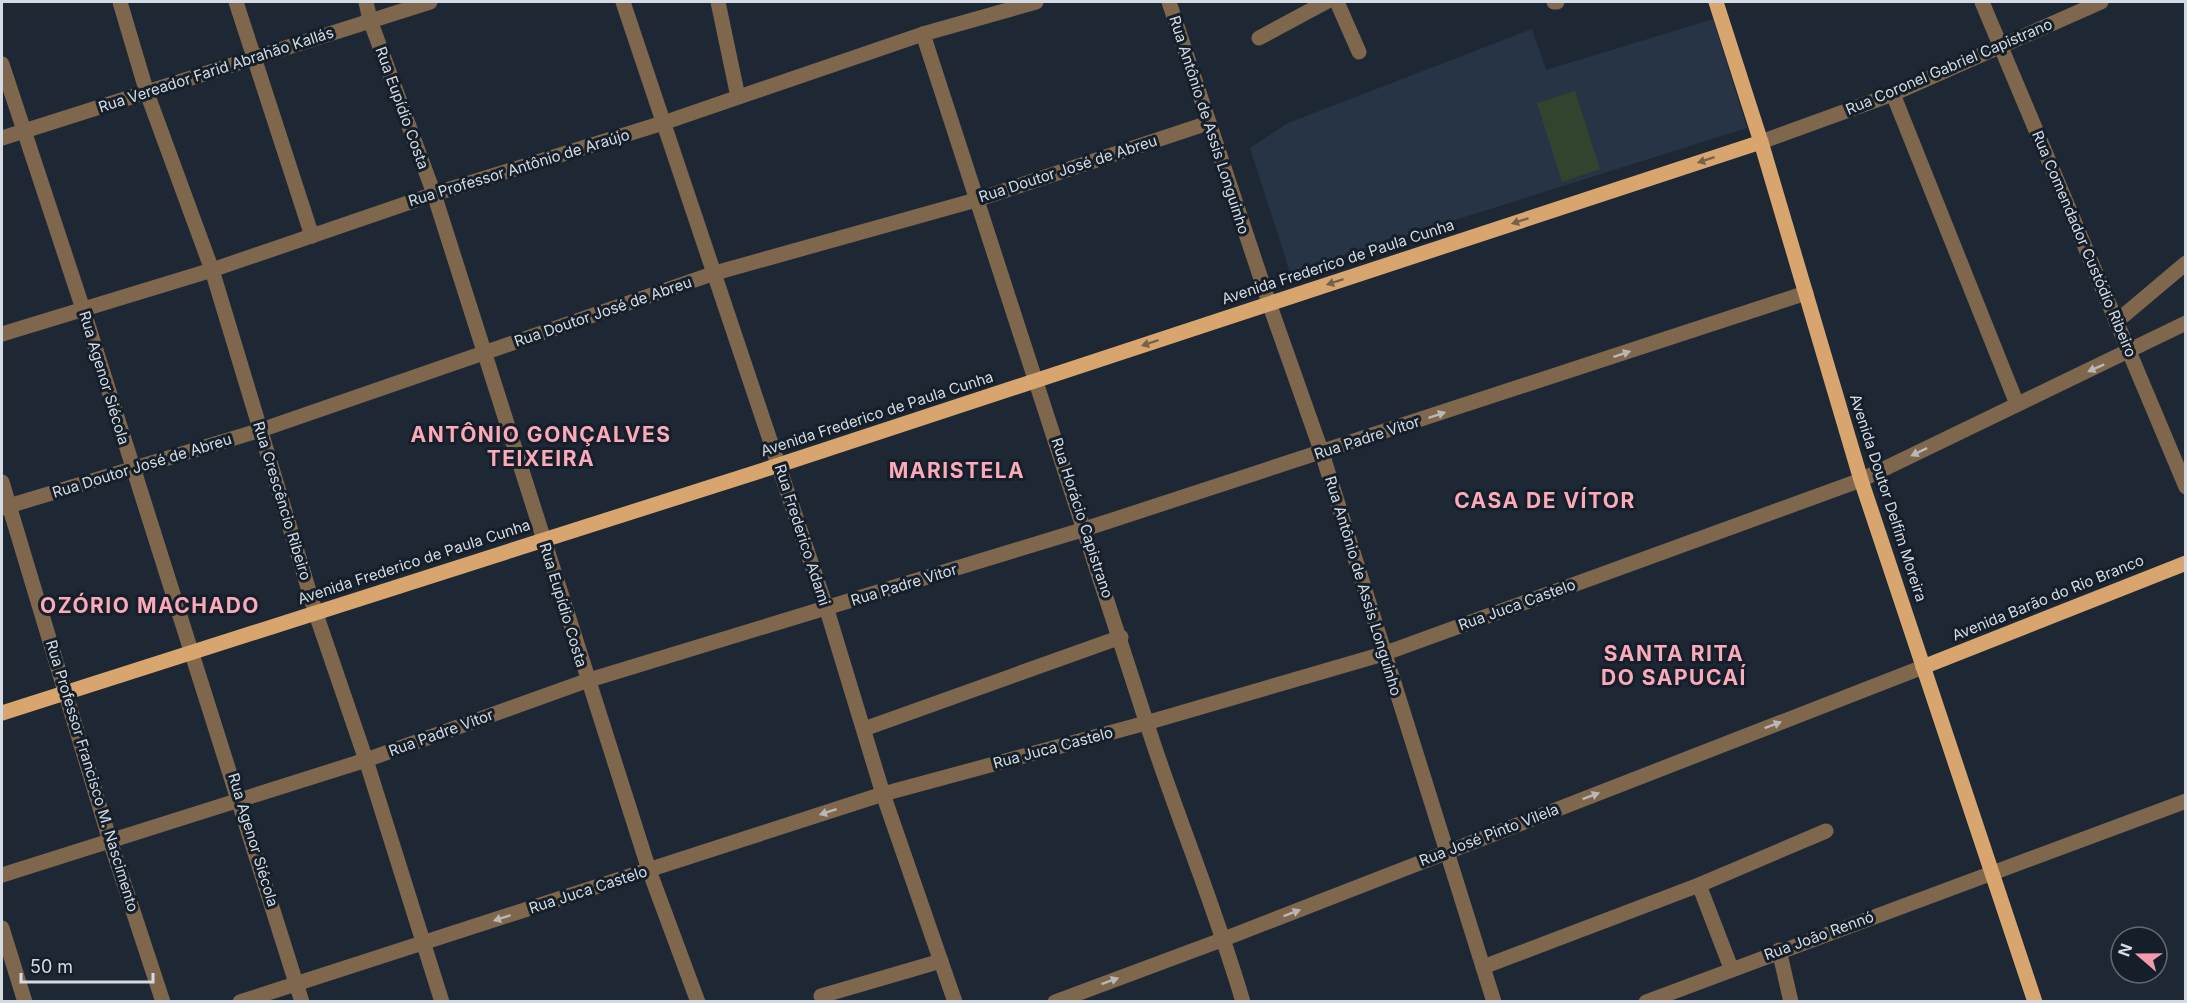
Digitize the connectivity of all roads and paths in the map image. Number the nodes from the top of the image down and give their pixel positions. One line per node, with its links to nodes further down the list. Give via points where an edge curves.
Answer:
1 (120, 2): 22 (street, Rua Crescêncio Ribeiro)
2 (236, 2): 20 (street)
3 (366, 2): 15 (street, Rua Eupídio Costa)
4 (430, 2): 15 (street, Rua Vereador Farid Abrahão Kallás)
5 (623, 2): 25 (street, Rua Frederico Adami)
6 (718, 2): 24 (street)
7 (1036, 2): 14 (street, Rua Professor Antônio de Araújo)
8 (1168, 2): 26 (street, Rua Antônio de Assis Longuinho)
9 (1326, 2): 17 (street)
10 (1337, 2): 19 (street)
11 (1716, 2): 29 (main road, Avenida Doutor Delfim Moreira)
12 (1982, 2): 18 (street, Rua Comendador Custódio Ribeiro)
13 (2101, 2): 18 (street, Rua Coronel Gabriel Capistrano)
14 (1003, 6): 16 (street, Rua Professor Antônio de Araújo)
15 (370, 20): 20 (street, Rua Vereador Farid Abrahão Kallás); 30 (street, Rua Eupídio Costa)
16 (923, 34): 24 (street, Rua Professor Antônio de Araújo); 31 (street, Rua Horácio Capistrano)
17 (1259, 38)
18 (2000, 47): 23 (street, Rua Coronel Gabriel Capistrano); 39 (street, Rua Comendador Custódio Ribeiro)
19 (1359, 52)
20 (253, 59): 22 (street, Rua Vereador Farid Abrahão Kallás); 32 (street)
21 (2, 64): 27 (street, Rua Agenor Siécola)
22 (147, 93): 27 (street, Rua Vereador Farid Abrahão Kallás); 34 (street, Rua Crescêncio Ribeiro)
23 (1893, 94): 29 (street, Rua Coronel Gabriel Capistrano); 45 (street)
24 (738, 97): 25 (street, Rua Professor Antônio de Araújo)
25 (663, 123): 30 (street, Rua Professor Antônio de Araújo); 35 (street, Rua Frederico Adami)
26 (1208, 123): 31 (street, Rua Doutor José de Abreu); 37 (street, Rua Antônio de Assis Longuinho)
27 (24, 130): 28 (street, Rua Vereador Farid Abrahão Kallás); 38 (street, Rua Agenor Siécola)
28 (2, 138)
29 (1761, 142): 36 (main road, Avenida Doutor Delfim Moreira); 37 (main road, Avenida Frederico de Paula Cunha, one-way to 37)
30 (434, 194): 32 (street, Rua Professor Antônio de Araújo); 43 (street, Rua Eupídio Costa)
31 (976, 200): 35 (street, Rua Doutor José de Abreu); 44 (street, Rua Horácio Capistrano)
32 (312, 236): 34 (street, Rua Professor Antônio de Araújo)
33 (2186, 263): 39 (street)
34 (212, 270): 38 (street, Rua Professor Antônio de Araújo); 46 (street, Rua Crescêncio Ribeiro)
35 (715, 273): 43 (street, Rua Doutor José de Abreu); 48 (street, Rua Frederico Adami)
36 (1806, 293): 47 (street, Rua Padre Vitor, one-way to 36); 50 (main road, Avenida Doutor Delfim Moreira)
37 (1269, 303): 44 (main road, Avenida Frederico de Paula Cunha, one-way to 44); 47 (street, Rua Antônio de Assis Longuinho)
38 (83, 309): 41 (street, Rua Professor Antônio de Araújo); 49 (street, Rua Agenor Siécola)
39 (2116, 322): 42 (street, Rua Comendador Custódio Ribeiro)
40 (2186, 323): 42 (street, Rua Juca Castelo)
41 (2, 334)
42 (2130, 352): 45 (street, Rua Juca Castelo, one-way to 45); 52 (street, Rua Comendador Custódio Ribeiro)
43 (482, 353): 46 (street, Rua Doutor José de Abreu); 55 (street, Rua Eupídio Costa)
44 (1038, 380): 48 (main road, Avenida Frederico de Paula Cunha); 54 (street, Rua Horácio Capistrano)
45 (2017, 404): 50 (street, Rua Juca Castelo, one-way to 50)
46 (261, 430): 49 (street, Rua Doutor José de Abreu); 58 (street, Rua Crescêncio Ribeiro)
47 (1322, 453): 54 (street, Rua Padre Vitor); 61 (street, Rua Antônio de Assis Longuinho)
48 (779, 465): 55 (main road, Avenida Frederico de Paula Cunha); 57 (street, Rua Frederico Adami)
49 (132, 469): 53 (street, Rua Doutor José de Abreu); 60 (street, Rua Agenor Siécola)
50 (1861, 480): 61 (street, Rua Juca Castelo); 62 (main road, Avenida Doutor Delfim Moreira)
51 (2, 482): 53 (street, Rua Professor Francisco M. Nascimento)
52 (2186, 487)
53 (5, 507): 64 (street, Rua Professor Francisco M. Nascimento)
54 (1085, 529): 57 (street, Rua Padre Vitor); 59 (street, Rua Horácio Capistrano)
55 (543, 539): 58 (main road, Avenida Frederico de Paula Cunha); 63 (street, Rua Eupídio Costa)
56 (2186, 562): 62 (main road, Avenida Barão do Rio Branco)
57 (826, 610): 63 (street, Rua Padre Vitor); 67 (street, Rua Frederico Adami)
58 (316, 614): 60 (main road, Avenida Frederico de Paula Cunha); 68 (street, Rua Crescêncio Ribeiro)
59 (1120, 638): 66 (street, Rua Horácio Capistrano); 67 (street)
60 (193, 651): 64 (main road, Avenida Frederico de Paula Cunha); 70 (street, Rua Agenor Siécola)
61 (1383, 654): 66 (street, Rua Juca Castelo); 74 (street, Rua Antônio de Assis Longuinho)
62 (1923, 667): 74 (street, Rua José Pinto Vilela, one-way to 62); 76 (main road, Avenida Doutor Delfim Moreira)
63 (586, 681): 68 (street, Rua Padre Vitor); 75 (street, Rua Eupídio Costa)
64 (65, 693): 65 (main road, Avenida Frederico de Paula Cunha); 73 (street, Rua Professor Francisco M. Nascimento)
65 (2, 713)
66 (1146, 723): 69 (street, Rua Juca Castelo); 80 (street, Rua Horácio Capistrano)
67 (864, 729): 69 (street, Rua Frederico Adami)
68 (366, 760): 70 (street, Rua Padre Vitor); 81 (street, Rua Crescêncio Ribeiro)
69 (883, 794): 75 (street, Rua Juca Castelo, one-way to 75); 83 (street, Rua Frederico Adami)
70 (241, 801): 73 (street, Rua Padre Vitor); 86 (street, Rua Agenor Siécola)
71 (2186, 801): 76 (street, Rua João Rennó)
72 (1826, 831): 78 (street)
73 (111, 841): 77 (street, Rua Padre Vitor); 90 (street, Rua Professor Francisco M. Nascimento)
74 (1448, 851): 80 (street, Rua José Pinto Vilela, one-way to 74); 84 (street, Rua Antônio de Assis Longuinho)
75 (648, 870): 81 (street, Rua Juca Castelo, one-way to 81); 88 (street, Rua Eupídio Costa)
76 (1993, 873): 82 (street, Rua João Rennó); 100 (main road, Avenida Doutor Delfim Moreira)
77 (2, 875)
78 (1699, 885): 84 (street); 85 (street)
79 (2, 928): 89 (street)
80 (1224, 939): 95 (street, Rua José Pinto Vilela, one-way to 80); 96 (street, Rua Horácio Capistrano)
81 (424, 944): 86 (street, Rua Juca Castelo); 93 (street, Rua Crescêncio Ribeiro)
82 (1779, 951): 85 (street, Rua João Rennó); 99 (street)
83 (941, 961): 87 (street); 94 (street, Rua Frederico Adami)
84 (1483, 967): 97 (street, Rua Antônio de Assis Longuinho)
85 (1731, 968): 98 (street, Rua João Rennó)
86 (296, 982): 91 (street, Rua Juca Castelo); 92 (street, Rua Agenor Siécola)
87 (821, 996)
88 (695, 1001)
89 (25, 1002)
90 (163, 1002)
91 (240, 1002)
92 (302, 1002)
93 (442, 1002)
94 (955, 1002)
95 (1055, 1002)
96 (1243, 1002)
97 (1494, 1002)
98 (1646, 1002)
99 (1791, 1002)
100 (2035, 1002)

